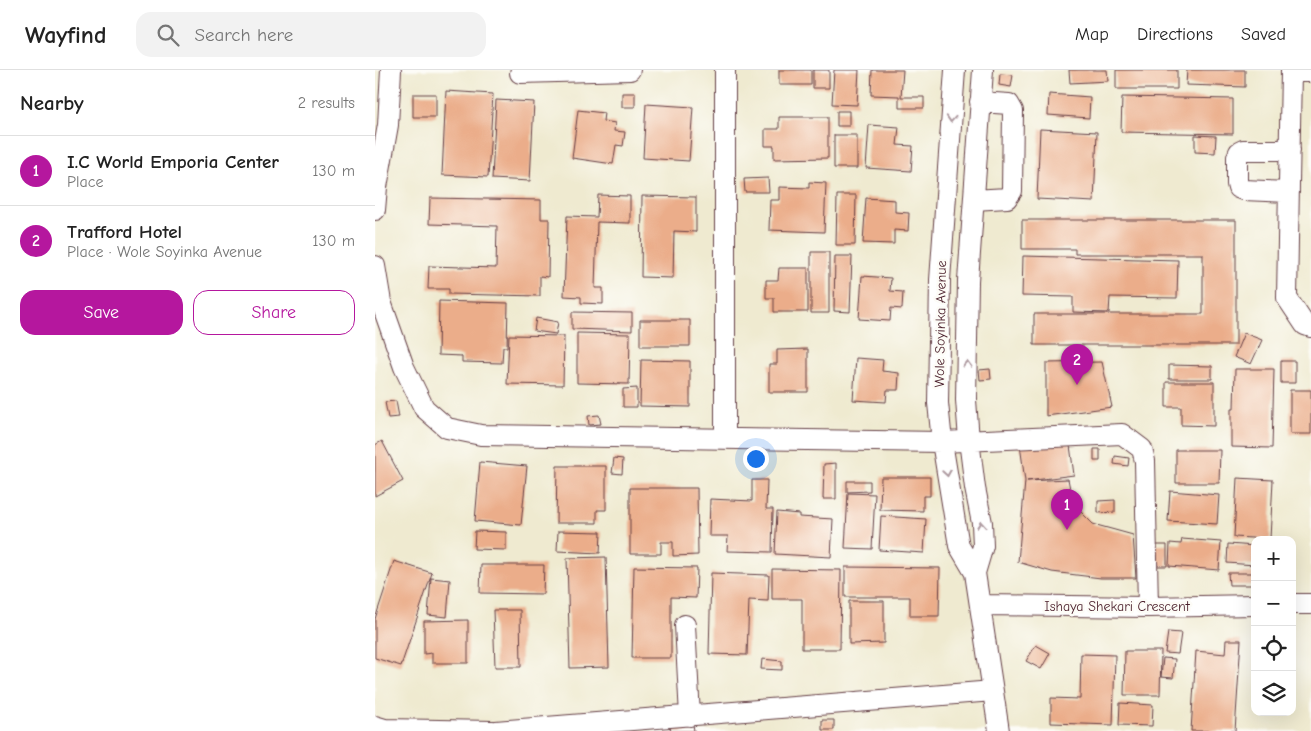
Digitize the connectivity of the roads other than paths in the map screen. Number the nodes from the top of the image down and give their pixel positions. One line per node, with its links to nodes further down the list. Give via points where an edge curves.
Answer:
1 (391, 70): 10 (street)
2 (630, 70): 8 (street)
3 (725, 70): 17 (street)
4 (955, 70): 19 (street, Wole Soyinka Avenue, one-way to 19, via 940,280 938,403)
5 (983, 70): 9 (street, Wole Soyinka Avenue)
6 (1291, 71): 7 (street); 11 (street)
7 (1311, 72)
8 (520, 74)
9 (980, 102): 13 (street, Wole Soyinka Avenue); 13 (street, via 1009,104 1013,111 1012,190 1007,198)
10 (382, 124): 14 (street)
11 (1289, 150): 12 (street); 12 (street, via 1243,150 1237,157 1238,188)
12 (1289, 192): 16 (street, via 1287,298 1305,326)
13 (974, 200): 18 (street, Wole Soyinka Avenue, one-way to 13, via 966,400 968,281)
14 (375, 210)
15 (375, 266): 17 (street, via 381,302 404,367 424,408 447,428 481,435)
16 (1311, 328)
17 (725, 439): 19 (street)
18 (969, 440): 19 (street); 20 (street, Wole Soyinka Avenue, one-way to 18, via 983,546 982,523); 25 (street, via 1122,434 1141,449 1145,461)
19 (943, 442): 20 (street, Wole Soyinka Avenue, one-way to 20, via 959,546)
20 (975, 573): 23 (street, Wole Soyinka Avenue)
21 (1296, 604): 22 (street)
22 (1311, 604)
23 (980, 605): 25 (street, Ishaya Shekari Crescent); 27 (street, Wole Soyinka Avenue)
24 (1251, 605): 25 (street, Ishaya Shekari Crescent)
25 (1148, 607)
26 (685, 625): 28 (street)
27 (993, 692): 28 (street); 31 (street, Wole Soyinka Avenue)
28 (690, 716): 30 (street)
29 (375, 726): 30 (street, via 385,729)
30 (495, 731)
31 (999, 731)

